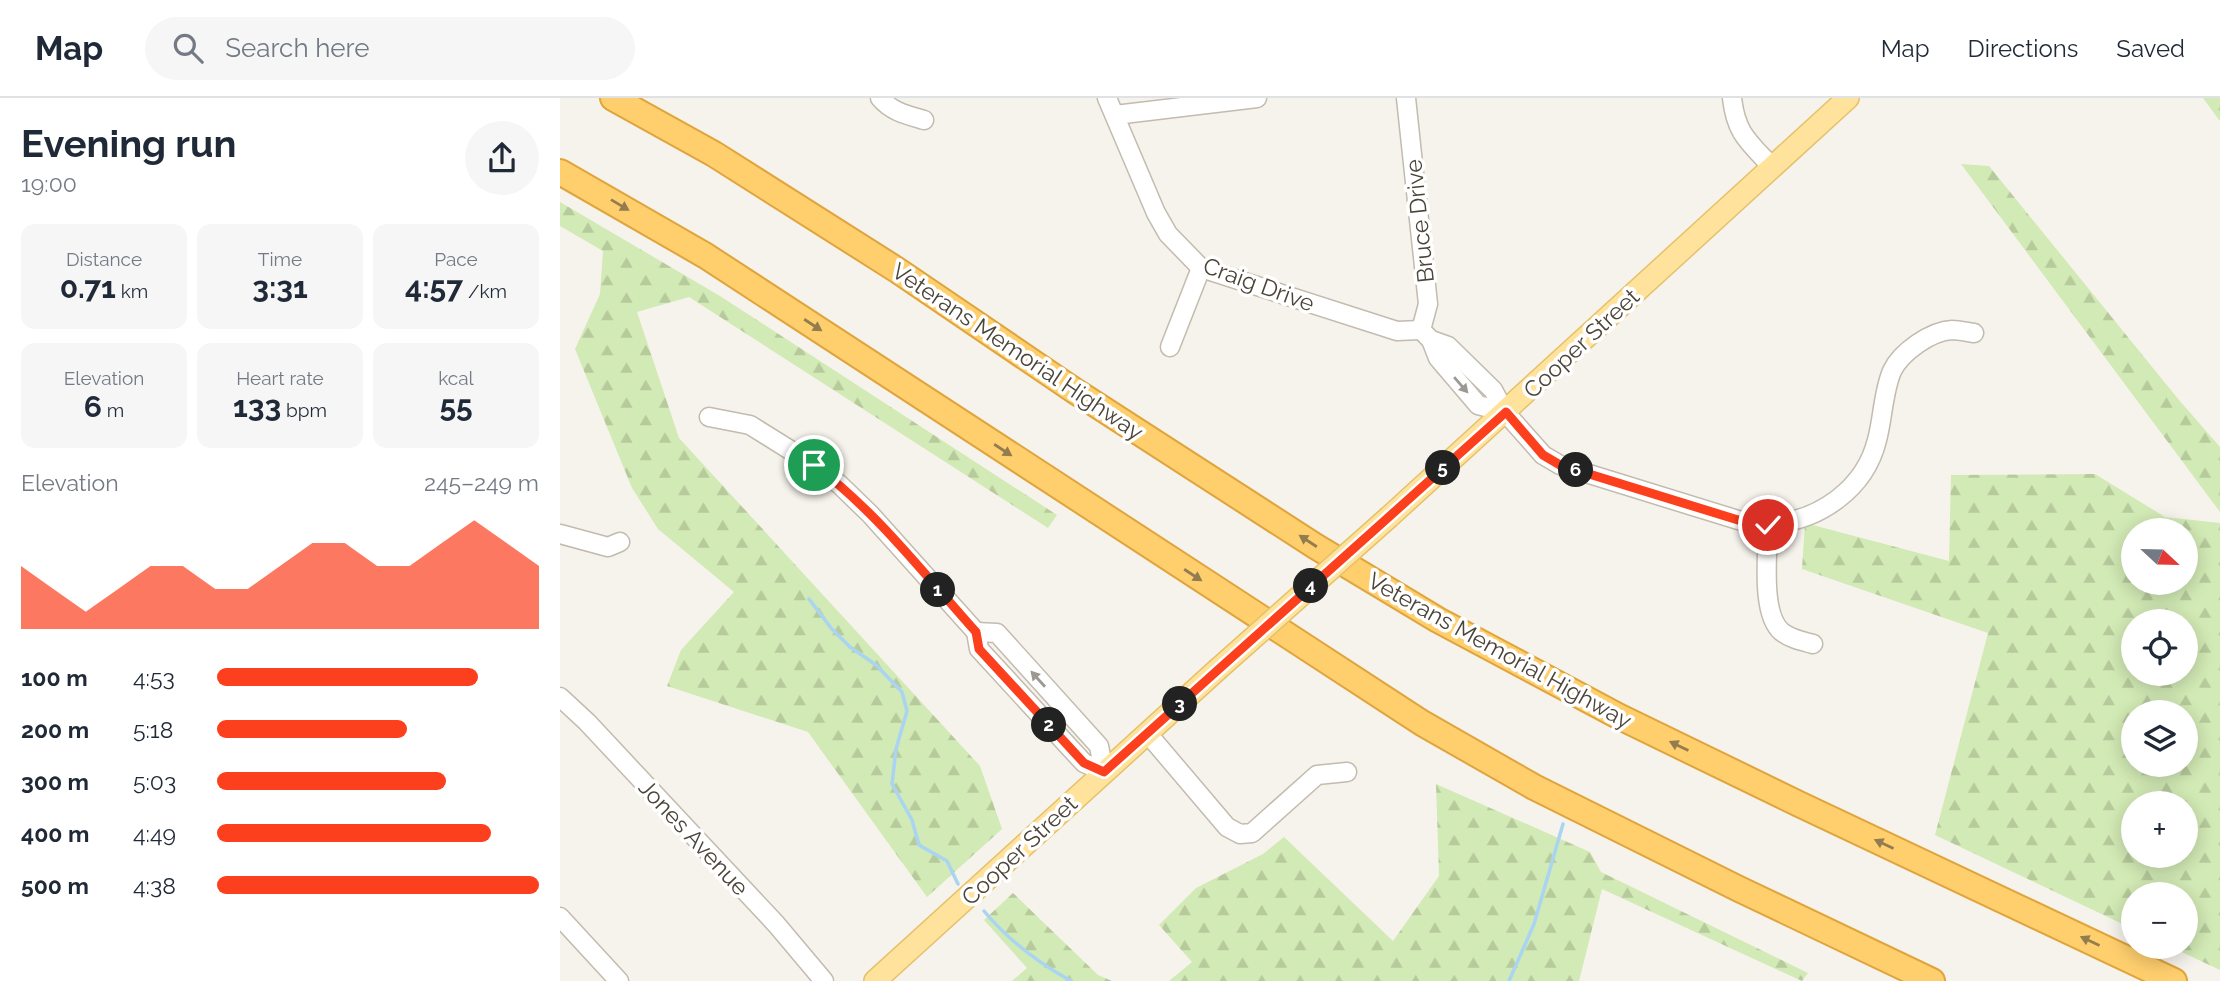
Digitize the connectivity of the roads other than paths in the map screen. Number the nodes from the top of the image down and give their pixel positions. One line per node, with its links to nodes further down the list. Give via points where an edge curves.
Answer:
1 (613, 98): 30 (highway, Veterans Memorial Highway, one-way to 1, via 1630,722 1438,620 1075,391 715,153)
2 (880, 98): 8 (street, via 888,107)
3 (1257, 98): 7 (street)
4 (1406, 98): 13 (street, Bruce Drive, via 1428,304)
5 (1732, 98): 9 (street, via 1743,136)
6 (1848, 98): 9 (main road, Cooper Street)
7 (1111, 106): 11 (street, Craig Drive, via 1156,213)
8 (924, 120)
9 (1772, 167): 15 (main road, Cooper Street)
10 (560, 172): 29 (highway, one-way to 29, via 729,271 1423,723 1534,787)
11 (1201, 268): 13 (street, Craig Drive, via 1397,331); 14 (street)
12 (1974, 333): 17 (street, via 1951,330 1911,348 1892,371 1877,441 1857,480 1812,515)
13 (1426, 335): 15 (street, via 1438,358 1478,405)
14 (1170, 347)
15 (1506, 412): 17 (street, via 1543,455 1560,465 1738,520); 22 (main road, Cooper Street, bridge)
16 (709, 417): 23 (street, via 750,425 839,484 976,632 997,633 1099,746)
17 (1768, 525): 20 (street, via 1771,616 1780,631)
18 (560, 534): 19 (street, via 608,547)
19 (620, 542)
20 (1813, 644)
21 (560, 697): 27 (street, Jones Avenue)
22 (1147, 734): 23 (main road, Cooper Street); 24 (street, via 1227,827 1240,834 1263,825 1317,775)
23 (1104, 772): 28 (main road, Cooper Street)
24 (1347, 772)
25 (560, 917): 26 (street)
26 (619, 981)
27 (824, 981)
28 (875, 981)
29 (1932, 981)
30 (2174, 981)

